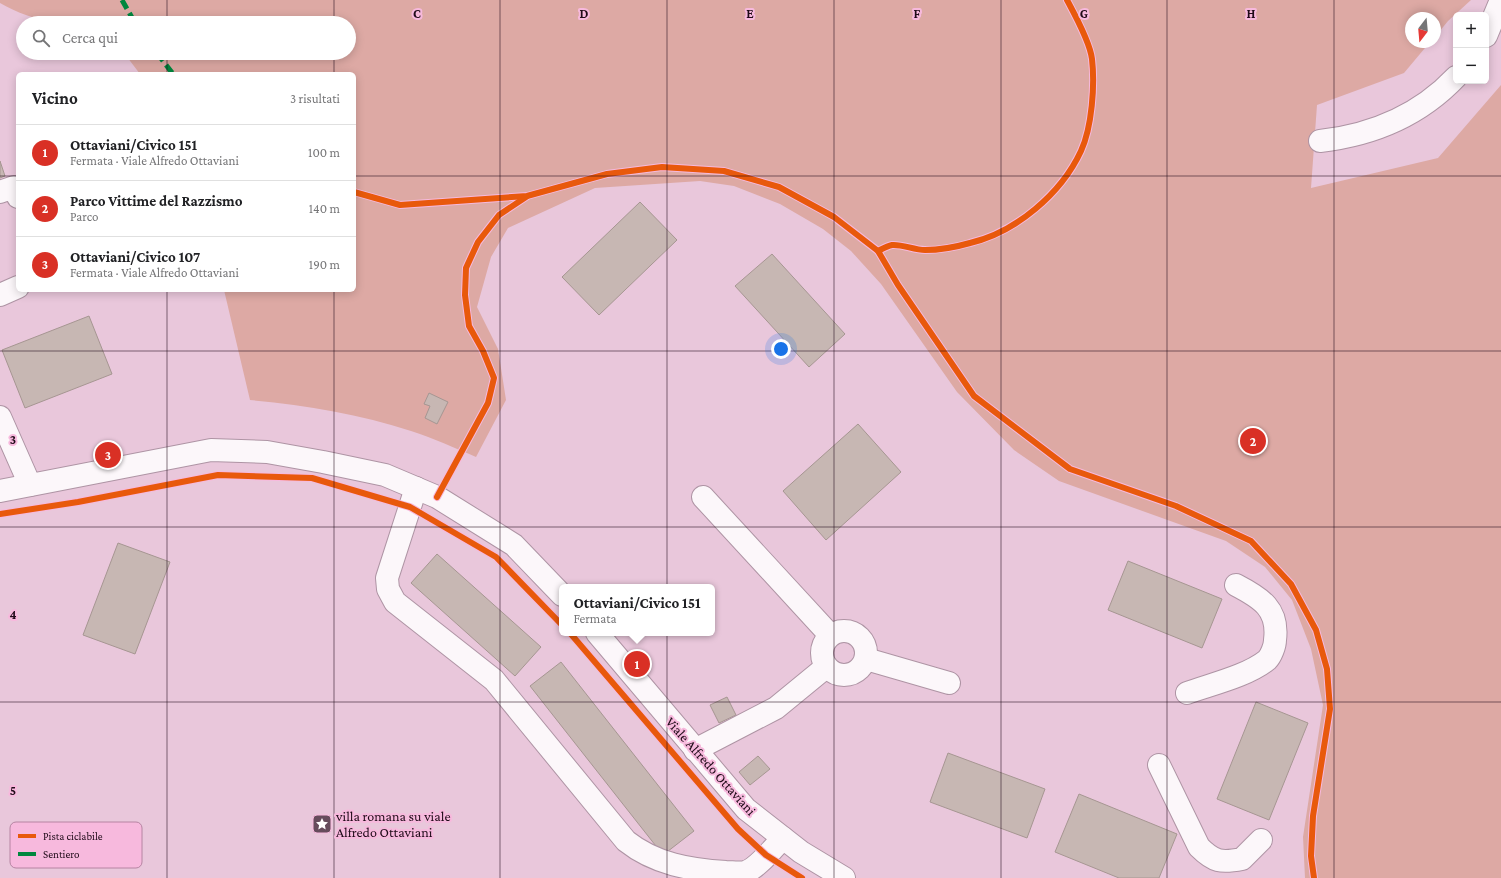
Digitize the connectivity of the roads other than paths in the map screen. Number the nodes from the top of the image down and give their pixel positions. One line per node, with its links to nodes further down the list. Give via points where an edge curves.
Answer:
1 (1501, 0): 2 (street)
2 (1489, 29)
3 (1453, 80): 4 (street, via 1423,106 1386,126)
4 (1320, 141)
5 (0, 192): 6 (street, via 14,187)
6 (16, 192)
7 (16, 288): 8 (street)
8 (0, 295)
9 (0, 417): 10 (street)
10 (30, 485): 11 (street, via 211,450 267,452 323,462 385,475); 12 (street)
11 (416, 488): 15 (street, via 437,497 514,545); 24 (street, via 387,578 388,589 395,602 494,680 626,841 640,853 660,861 713,871 745,872 754,867)
12 (0, 491)
13 (703, 497): 16 (street)
14 (1236, 585): 21 (street, via 1258,596 1269,608 1276,624 1275,642 1269,658 1254,668)
15 (559, 592)
16 (830, 635): 18 (street, via 844,630 859,636 864,642); 19 (street, via 822,648)
17 (600, 636): 22 (street, Viale Alfredo Ottaviani)
18 (866, 659): 19 (street, via 861,668 850,675 835,674); 20 (street)
19 (826, 667): 22 (street, via 776,708)
20 (949, 683)
21 (1187, 693)
22 (695, 750): 24 (street, Viale Alfredo Ottaviani, via 746,809)
23 (1159, 765): 25 (street, via 1199,847 1207,855 1217,861 1242,859)
24 (784, 838): 26 (street, Viale Alfredo Ottaviani, via 801,852)
25 (1260, 840)
26 (844, 878)

